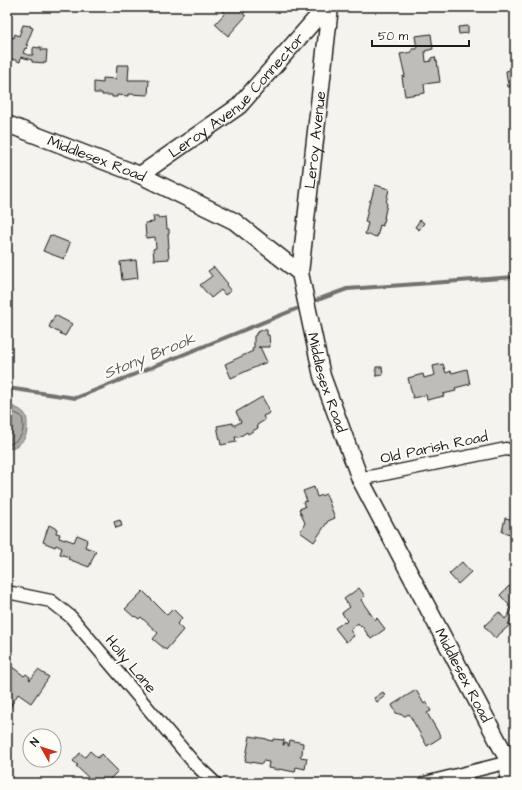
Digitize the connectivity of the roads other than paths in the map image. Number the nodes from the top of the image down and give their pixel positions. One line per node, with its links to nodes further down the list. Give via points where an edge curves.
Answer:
1 (326, 7): 4 (main road, Leroy Avenue Connector, via 239,106)
2 (330, 7): 5 (main road, Leroy Avenue)
3 (7, 124): 4 (main road, Middlesex Road)
4 (140, 175): 5 (main road, Middlesex Road, via 234,221)
5 (300, 273): 7 (main road, Middlesex Road, via 322,376)
6 (515, 451): 7 (street, Old Parish Road, via 506,449)
7 (360, 479): 9 (main road, Middlesex Road)
8 (7, 592): 10 (street, Holly Lane, via 51,601 71,617 195,764)
9 (509, 762): 11 (street); 12 (main road)
10 (215, 783)
11 (425, 783)
12 (508, 783)

